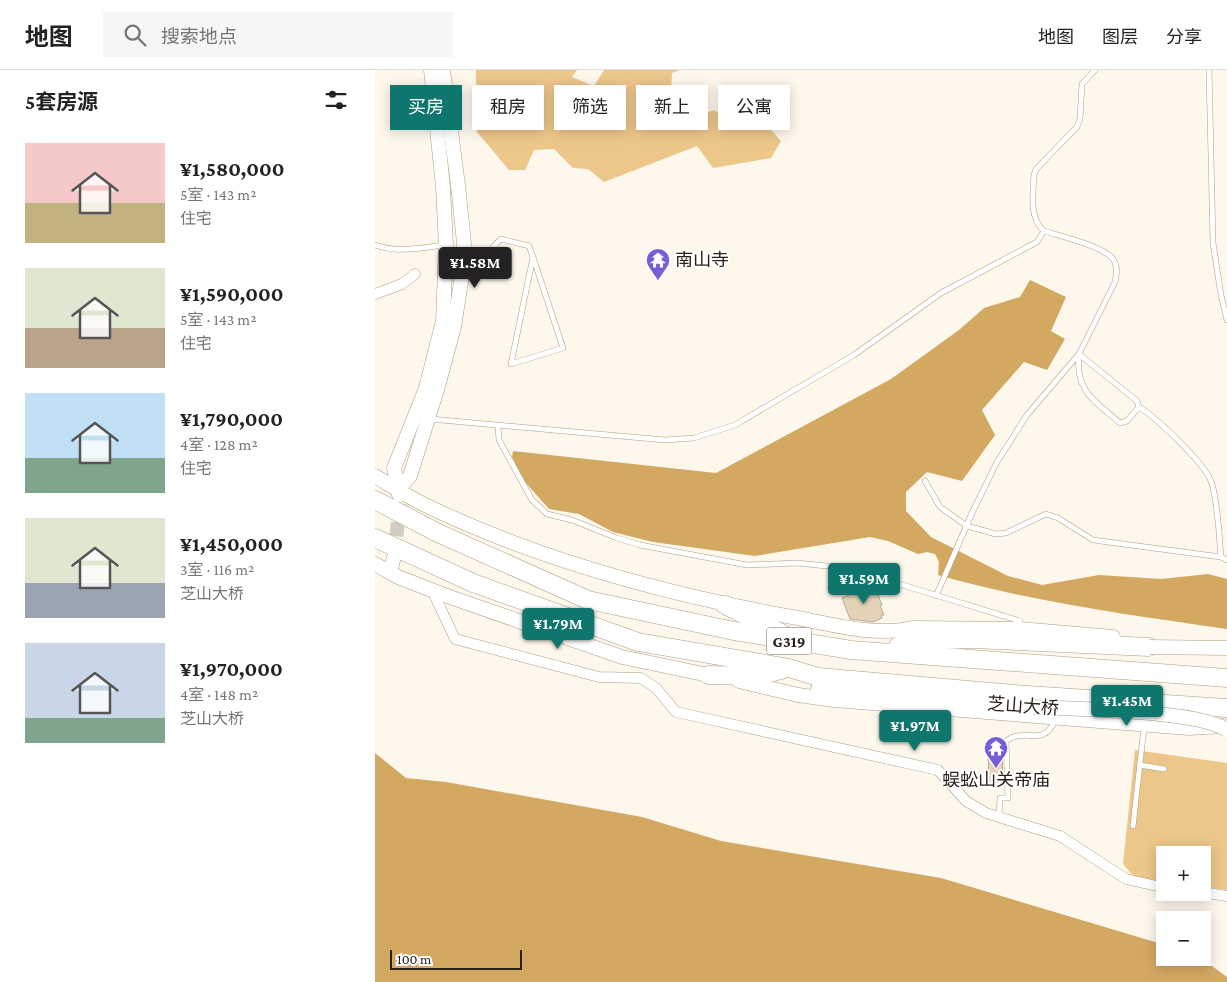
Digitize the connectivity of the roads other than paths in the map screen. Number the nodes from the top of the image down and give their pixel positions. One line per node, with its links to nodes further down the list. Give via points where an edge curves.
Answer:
1 (431, 70): 10 (street, via 443,187)
2 (443, 70): 6 (street)
3 (450, 70): 7 (lane)
4 (1095, 70): 9 (lane, via 1082,84 1081,119 1077,127 1036,169 1034,175 1034,216 1037,225)
5 (1209, 70): 16 (lane, via 1213,243)
6 (445, 85)
7 (448, 85)
8 (451, 130): 13 (street, via 464,243)
9 (1044, 230): 17 (lane, via 1106,252 1114,260 1117,270 1115,282); 20 (lane, via 1037,242 941,293 854,355 735,425 695,438 665,440)
10 (445, 244): 11 (lane, via 408,251 388,250); 23 (street, via 443,321 426,388 394,468)
11 (375, 245)
12 (533, 257): 12 (lane, via 563,348 511,364 517,335); 13 (lane, via 529,246 501,240 478,263)
13 (463, 269): 19 (street, via 454,327)
14 (415, 274): 15 (street, via 402,284)
15 (375, 294)
16 (1227, 320)
17 (1079, 354): 18 (lane, via 1137,401); 18 (lane, via 1083,390 1120,423 1127,421); 25 (lane, via 1027,415 997,462)
18 (1139, 407): 28 (lane, via 1152,415 1206,471 1213,491)
19 (427, 419): 20 (lane); 23 (street, via 410,476)
20 (499, 426): 33 (lane, via 499,440 532,500 547,514 640,545 747,565 797,563 867,570)
21 (375, 476): 23 (street)
22 (925, 481): 25 (lane, via 940,507)
23 (399, 495): 34 (street, via 501,538 581,566)
24 (375, 500): 36 (highway, G319, via 438,533 588,600)
25 (967, 526): 28 (lane, via 995,534 1006,533 1046,514 1093,540); 33 (lane)
26 (375, 538): 41 (highway, G319, via 473,583 637,642)
27 (394, 557): 31 (street)
28 (1221, 557): 29 (lane)
29 (1227, 560)
30 (375, 564): 31 (street)
31 (390, 572): 32 (street)
32 (432, 590): 40 (street); 44 (street, via 455,640 599,676)
33 (936, 596): 35 (lane, via 1020,621)
34 (725, 605): 35 (street, via 849,628 900,631 912,628); 36 (highway)
35 (1020, 629): 38 (street, via 1215,642)
36 (801, 643): 39 (highway, G319)
37 (1149, 647): 38 (street, bridge); 39 (highway, via 974,639 903,644)
38 (1227, 648)
39 (880, 652): 45 (highway, G319)
40 (639, 661): 42 (street); 44 (street)
41 (789, 668): 42 (highway, via 757,676); 43 (highway, G319)
42 (707, 674): 46 (street)
43 (818, 677): 47 (highway); 48 (highway, G319)
44 (641, 678): 55 (street, via 656,688 677,712 938,770 966,801)
45 (1227, 678)
46 (758, 685): 47 (street, 芝山大桥); 49 (street, via 834,700)
47 (860, 692): 52 (street, 芝山大桥, bridge, via 1162,715)
48 (1227, 708)
49 (1056, 718): 50 (street); 55 (lane, via 1044,736 1014,735 1007,740 1008,798 1000,798)
50 (1144, 724): 51 (street, via 1197,729); 53 (lane)
51 (1227, 726)
52 (1227, 730)
53 (1140, 765): 54 (lane); 56 (lane)
54 (1164, 768)
55 (999, 817): 57 (street, via 1060,836 1126,879)
56 (1133, 826)
57 (1156, 886)
58 (1211, 894): 59 (street)
59 (1227, 896)

